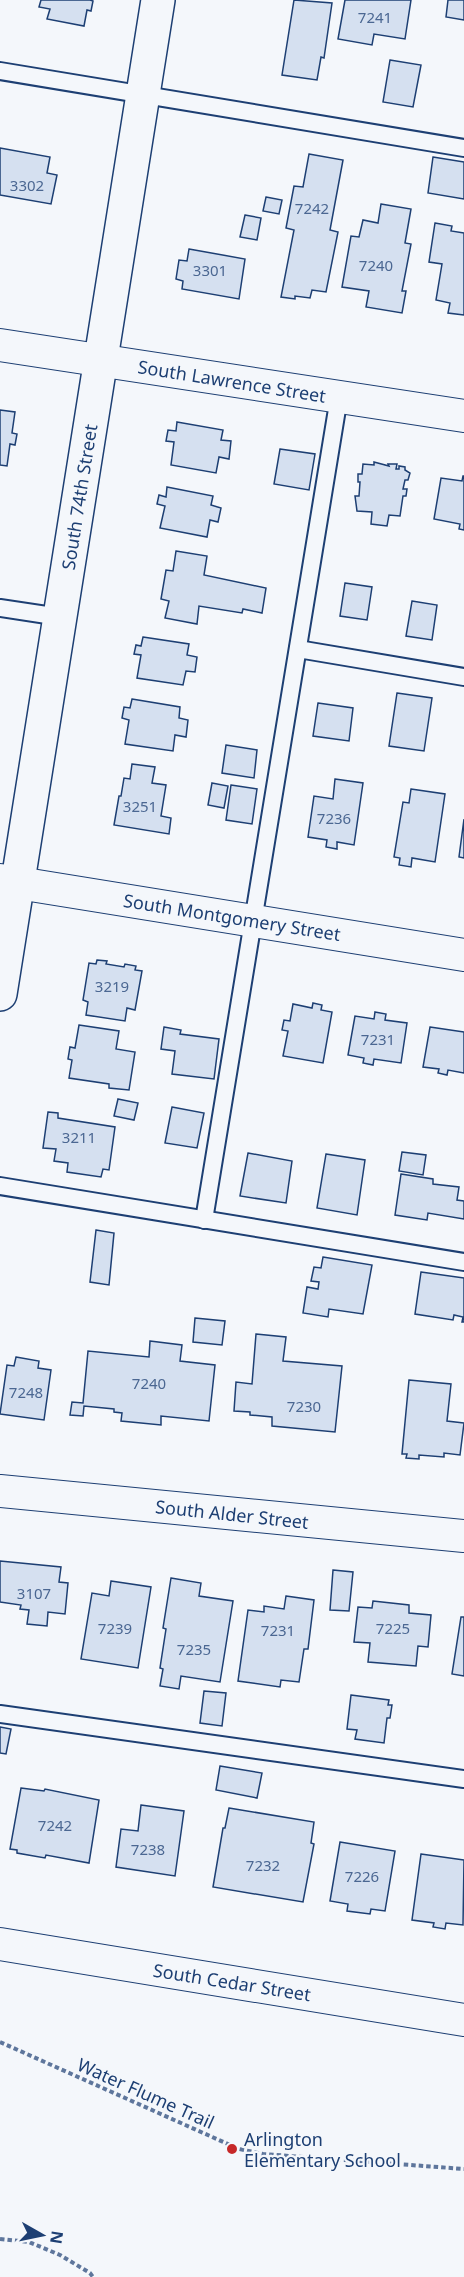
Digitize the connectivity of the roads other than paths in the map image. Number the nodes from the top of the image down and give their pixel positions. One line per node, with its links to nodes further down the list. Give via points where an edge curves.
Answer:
1 (158, 0): 3 (main road, South 74th Street)
2 (0, 71): 3 (lane)
3 (143, 96): 4 (lane); 6 (main road, South 74th Street)
4 (464, 148)
5 (0, 345): 6 (street, South Lawrence Street)
6 (101, 361): 7 (street, South Lawrence Street); 10 (main road, South 74th Street)
7 (339, 397): 8 (street, South Lawrence Street); 11 (lane)
8 (464, 416)
9 (0, 608): 10 (lane)
10 (60, 617): 13 (main road, South 74th Street)
11 (298, 649): 12 (lane); 14 (lane)
12 (464, 677)
13 (9, 881): 14 (street, South Montgomery Street); 16 (main road, South 74th Street)
14 (254, 921): 15 (street, South Montgomery Street); 18 (lane)
15 (464, 955)
16 (0, 994)
17 (0, 1186): 18 (lane)
18 (204, 1220): 19 (lane)
19 (464, 1262)
20 (0, 1491): 21 (street, South Alder Street)
21 (464, 1536)
22 (0, 1714): 23 (lane)
23 (464, 1779)
24 (0, 1944): 25 (street, South Cedar Street)
25 (464, 2020)

